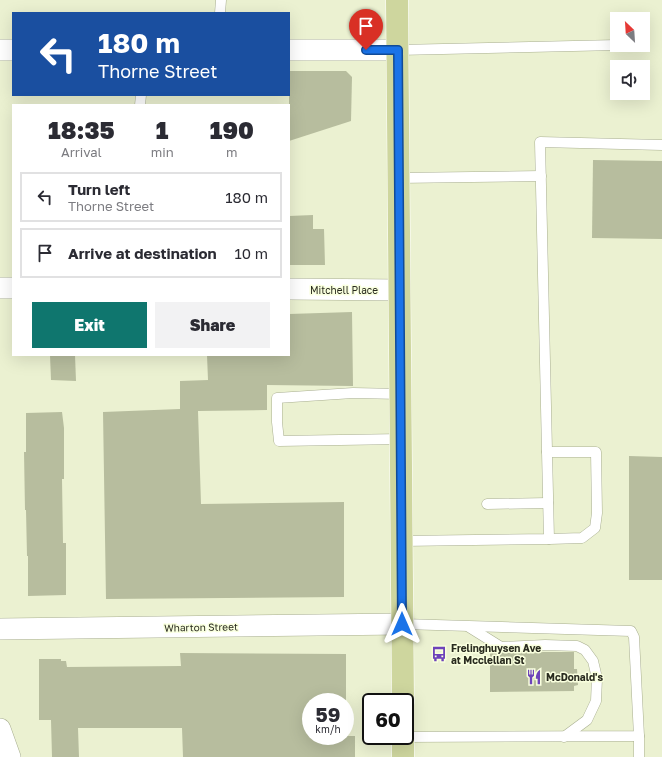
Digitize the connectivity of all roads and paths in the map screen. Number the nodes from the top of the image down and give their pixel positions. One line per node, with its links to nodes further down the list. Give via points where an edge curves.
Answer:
1 (221, 0): 3 (lane)
2 (397, 0): 8 (main road)
3 (220, 12)
4 (610, 45): 8 (lane)
5 (0, 50): 6 (street)
6 (12, 50)
7 (290, 50): 8 (street)
8 (398, 50): 11 (main road)
9 (662, 145): 10 (lane, via 540,142)
10 (541, 176): 11 (lane); 18 (lane)
11 (398, 178): 15 (main road)
12 (0, 288): 13 (street)
13 (12, 288)
14 (290, 289): 15 (street, Mitchell Place)
15 (399, 290): 16 (main road)
16 (401, 394): 17 (main road); 17 (lane, via 353,393 277,398 279,441)
17 (401, 439): 22 (main road)
18 (547, 452): 19 (lane); 21 (lane, via 596,452 598,513 595,528 582,538)
19 (548, 503): 20 (lane); 21 (lane)
20 (487, 504)
21 (549, 539): 22 (lane)
22 (402, 541): 23 (main road)
23 (402, 624): 24 (lane); 25 (street, Wharton Street); 26 (main road)
24 (468, 626): 28 (lane, via 631,631 634,637); 29 (lane, via 501,647 577,646 585,650 593,661 596,672 596,701 586,720)
25 (0, 630)
26 (403, 693)
27 (0, 729): 31 (street)
28 (639, 736): 29 (lane); 32 (lane)
29 (564, 737): 30 (lane)
30 (414, 743)
31 (10, 757)
32 (639, 757)

